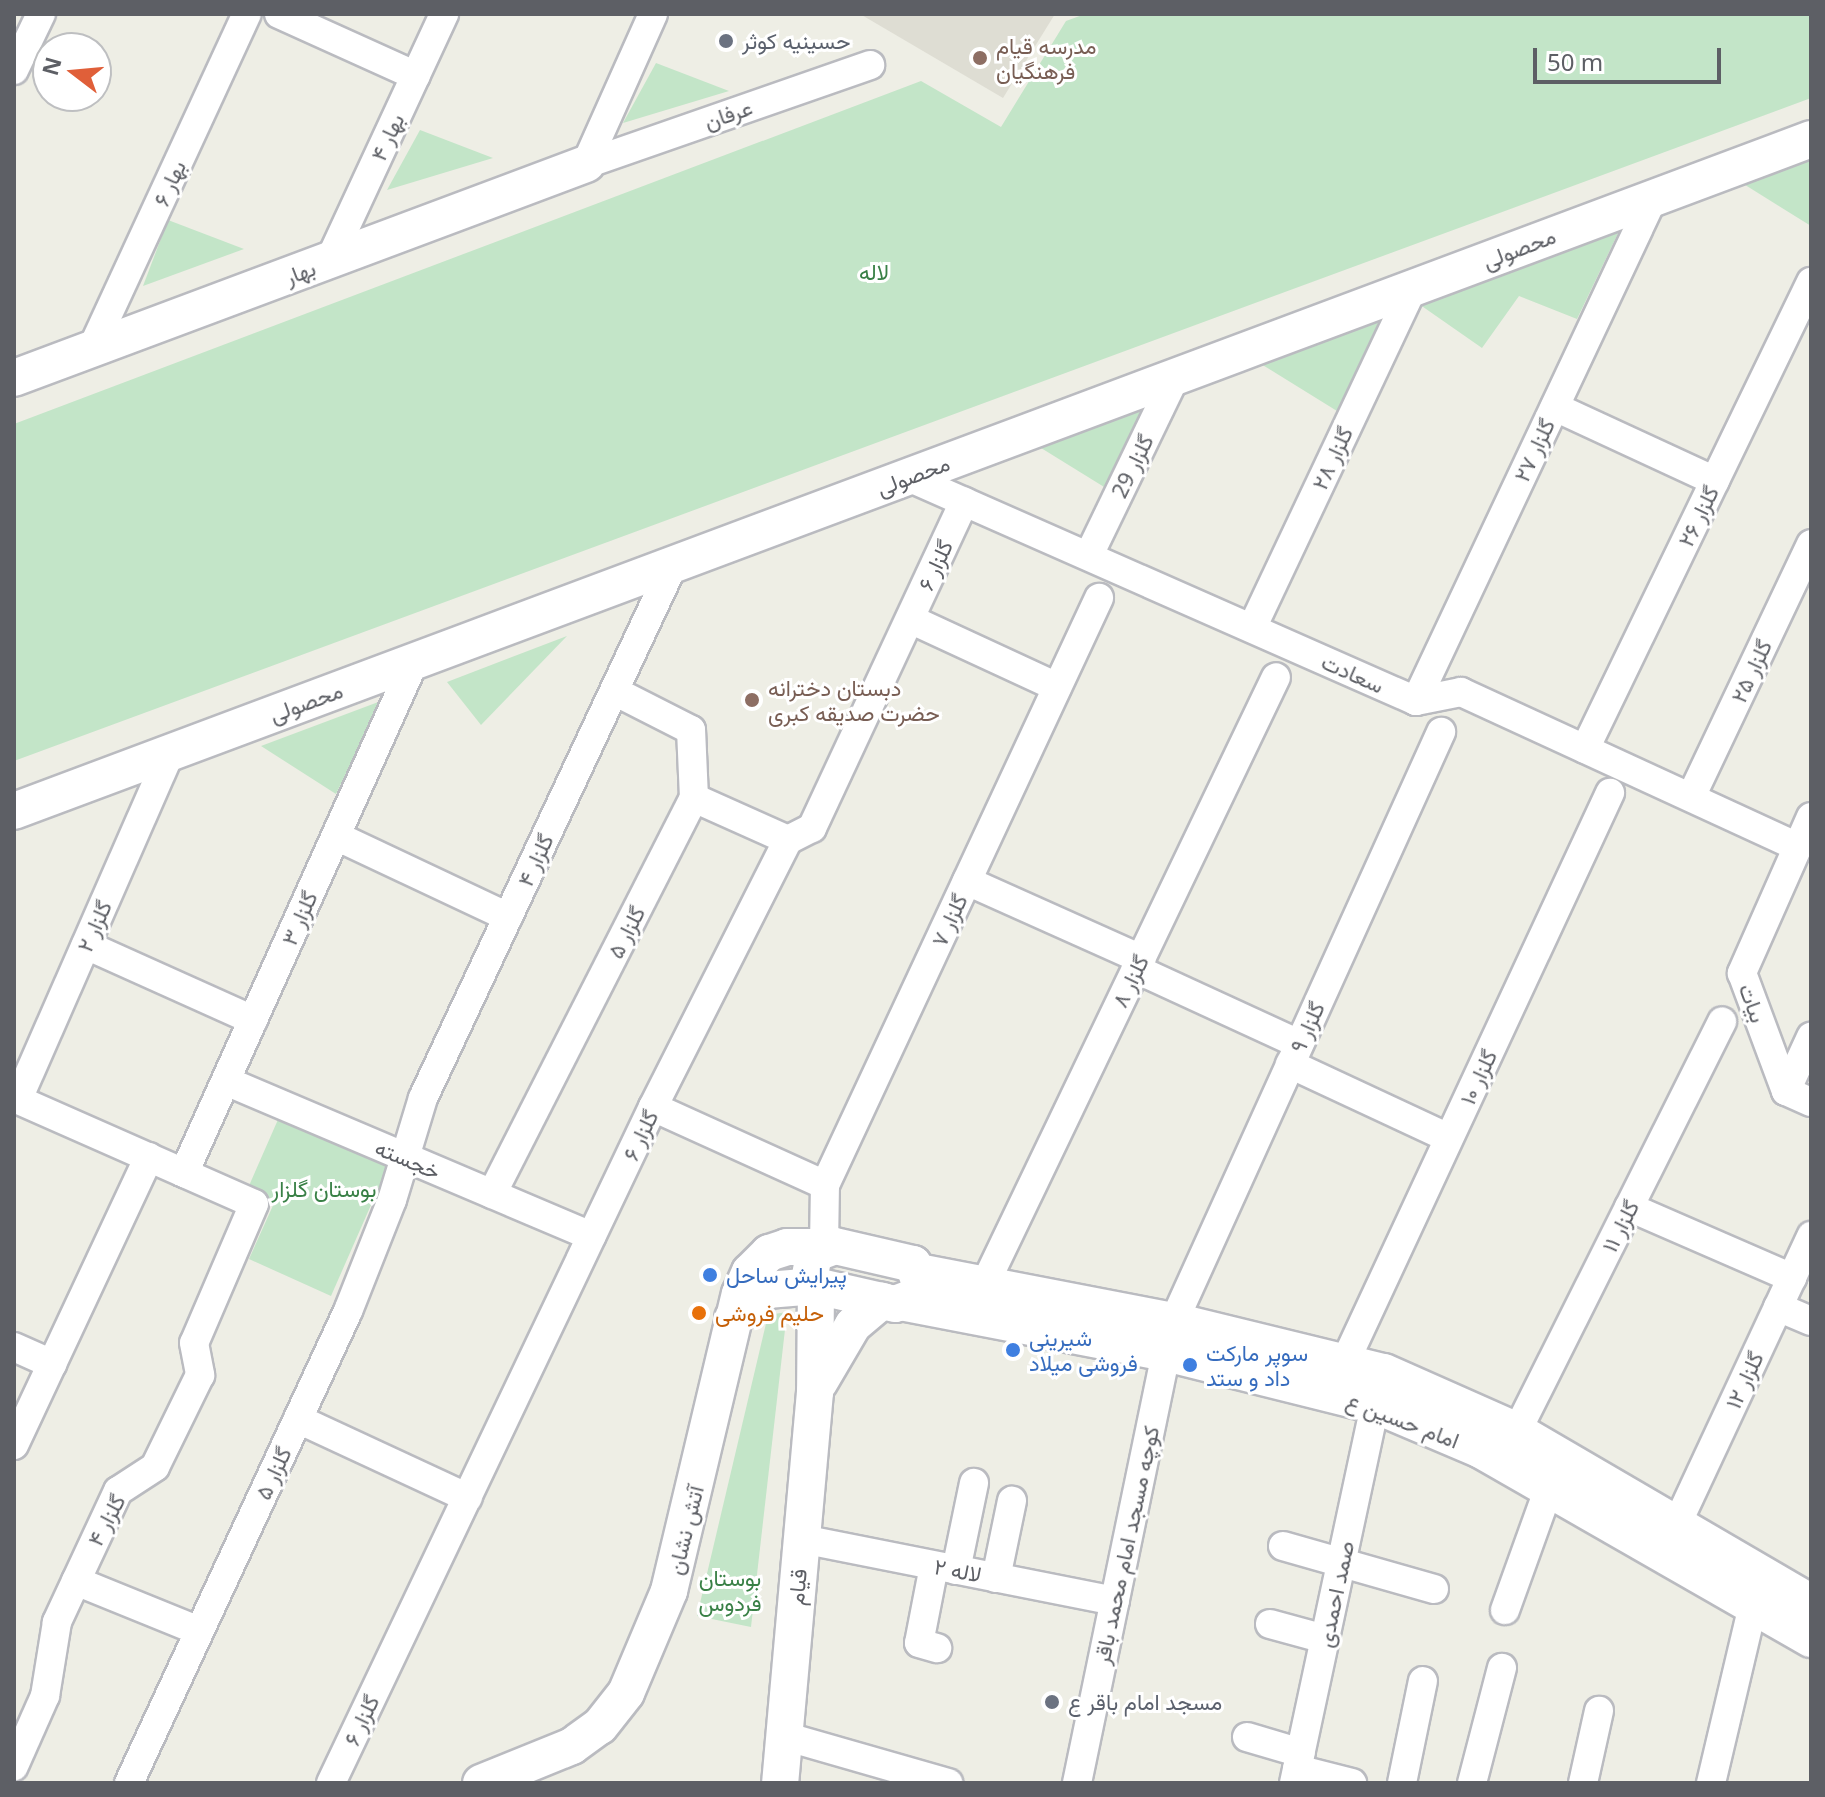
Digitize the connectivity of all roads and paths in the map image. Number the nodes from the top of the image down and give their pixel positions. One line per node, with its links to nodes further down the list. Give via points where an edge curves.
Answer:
1 (41, 14): 7 (street)
2 (247, 14): 15 (street, بهار ۶)
3 (279, 14): 8 (street)
4 (444, 14): 8 (street, بهار ۴)
5 (653, 14): 10 (street)
6 (870, 65): 10 (street, عرفان)
7 (14, 70)
8 (416, 76): 12 (street, بهار ۴)
9 (1811, 139): 11 (street, محصولی)
10 (586, 164): 12 (street, بهار)
11 (1653, 198): 14 (street, محصولی); 18 (street, گلزار ۲۷)
12 (330, 260): 15 (street, بهار)
13 (1811, 282): 20 (street, گلزار ۲۶)
14 (1412, 289): 16 (street, محصولی); 27 (street, گلزار ۲۸)
15 (91, 351): 17 (street, بهار)
16 (1175, 377): 19 (street, محصولی); 23 (street, گلزار 29)
17 (14, 378)
18 (1555, 407): 20 (street); 32 (street, گلزار ۲۷)
19 (908, 477): 21 (street, سعادت); 24 (street, محصولی)
20 (1715, 481): 34 (street, گلزار ۲۶)
21 (964, 502): 23 (street, سعادت); 26 (street, گلزار ۶)
22 (1811, 544): 37 (street, گلزار ۲۵)
23 (1089, 555): 27 (street, سعادت)
24 (673, 565): 28 (street, محصولی); 31 (street, گلزار ۴)
25 (1099, 598): 30 (street, گلزار ۷)
26 (910, 619): 30 (street); 42 (street, گلزار ۶, via 812,828)
27 (1252, 628): 32 (street, سعادت)
28 (414, 662): 35 (street, محصولی); 41 (street, گلزار ۳)
29 (1276, 677): 47 (street, گلزار ۸)
30 (1057, 687): 44 (street, گلزار ۷)
31 (614, 691): 38 (street, via 691,730); 45 (street, گلزار ۴)
32 (1416, 701): 34 (street, via 1461,692)
33 (1441, 732): 51 (street, گلزار ۹)
34 (1585, 749): 37 (street)
35 (170, 753): 39 (street, محصولی); 46 (street, گلزار ۲)
36 (1610, 793): 56 (street, گلزار ۱۰)
37 (1691, 797): 43 (street)
38 (694, 798): 42 (street); 61 (street, گلزار ۵)
39 (14, 811)
40 (1811, 817): 43 (street, بیات)
41 (336, 836): 45 (street); 48 (street, گلزار ۳)
42 (788, 840): 55 (street, گلزار ۶)
43 (1798, 847): 53 (street, بیات, via 1742,973)
44 (967, 881): 47 (street); 60 (street, گلزار ۷)
45 (508, 917): 58 (street, گلزار ۴, via 423,1098)
46 (86, 945): 48 (street); 54 (street, گلزار ۲)
47 (1138, 964): 51 (street); 68 (street, گلزار ۸)
48 (253, 1020): 52 (street, گلزار ۳)
49 (1722, 1021): 62 (street, گلزار ۱۱)
50 (1811, 1037): 53 (street)
51 (1295, 1054): 56 (street); 73 (street, گلزار ۹)
52 (226, 1081): 58 (street, خجسته); 59 (street, گلزار ۳)
53 (1798, 1097)
54 (16, 1098): 57 (street)
55 (653, 1107): 60 (street); 63 (street, گلزار ۶)
56 (1449, 1138): 75 (street, گلزار ۱۰)
57 (149, 1157): 59 (street); 76 (street)
58 (404, 1157): 61 (street, خجسته); 79 (street, گلزار ۵, via 376,1242)
59 (184, 1173): 92 (street, گلزار ۴, via 254,1204 194,1343 200,1375 155,1467 118,1491)
60 (825, 1185): 65 (street, گلزار ۷)
61 (492, 1194): 63 (street, خجسته)
62 (1629, 1207): 66 (street); 80 (street, گلزار ۱۱)
63 (591, 1236): 84 (street, گلزار ۶)
64 (1811, 1236): 66 (street, گلزار ۱۲)
65 (824, 1247): 67 (street, قیام, via 809,1264); 69 (street, آتش نشان, via 904,1260); 71 (street, آتش نشان, via 787,1247 769,1253 750,1272)
66 (1792, 1278): 70 (street, گلزار ۱۲)
67 (816, 1286): 69 (street); 71 (street, via 767,1290); 77 (street, قیام)
68 (984, 1286): 69 (street, امام حسین ع); 73 (street, امام حسین ع)
69 (902, 1292): 73 (street, امام حسین ع); 77 (street, قیام, via 834,1349)
70 (1778, 1307): 72 (street); 86 (street, گلزار ۱۲)
71 (733, 1318): 112 (street, آتش نشان, via 669,1591 626,1693 600,1726 572,1746)
72 (1811, 1321)
73 (1170, 1337): 75 (street, امام حسین ع); 78 (street, امام حسین ع); 94 (street, کوچه مسجد امام محمد باقر)
74 (14, 1347): 76 (street)
75 (1345, 1362): 80 (street, امام حسین ع, via 1384,1372)
76 (52, 1364): 81 (street)
77 (815, 1392): 87 (street, قیام)
78 (1375, 1405): 83 (street, امام حسین ع, via 1481,1450); 89 (street, صمد احمدی)
79 (298, 1419): 84 (street); 99 (street, گلزار ۵)
80 (1517, 1431): 86 (street, امام حسین ع)
81 (14, 1445)
82 (974, 1483): 90 (street)
83 (1549, 1488): 96 (street, امام حسین ع); 97 (street)
84 (468, 1498): 111 (street, گلزار ۶)
85 (1012, 1501): 91 (street)
86 (1677, 1524): 95 (street, امام حسین ع)
87 (802, 1539): 90 (street, لاله ۲); 106 (street, قیام)
88 (1283, 1546): 89 (street)
89 (1341, 1563): 93 (street); 100 (street, صمد احمدی)
90 (945, 1568): 91 (street, لاله ۲); 102 (street, via 919,1643)
91 (996, 1578): 94 (street, لاله ۲)
92 (76, 1581): 99 (street); 108 (street, گلزار ۴, via 57,1622 45,1696)
93 (1434, 1589)
94 (1115, 1601): 115 (street, کوچه مسجد امام محمد باقر)
95 (1811, 1603)
96 (1753, 1606): 101 (street, امام حسین ع); 120 (street)
97 (1505, 1610)
98 (1270, 1624): 100 (street)
99 (199, 1631): 110 (street, گلزار ۵)
100 (1325, 1639): 109 (street, صمد احمدی)
101 (1811, 1639)
102 (937, 1648)
103 (1502, 1668): 118 (street)
104 (1423, 1681): 117 (street)
105 (1599, 1711): 119 (street)
106 (784, 1736): 113 (street, قیام); 114 (street)
107 (1247, 1737): 109 (street)
108 (14, 1766)
109 (1297, 1768): 116 (street)
110 (129, 1783)
111 (331, 1783)
112 (481, 1783)
113 (780, 1783)
114 (948, 1783)
115 (1077, 1783)
116 (1352, 1783)
117 (1402, 1783)
118 (1472, 1783)
119 (1583, 1783)
120 (1711, 1783)

